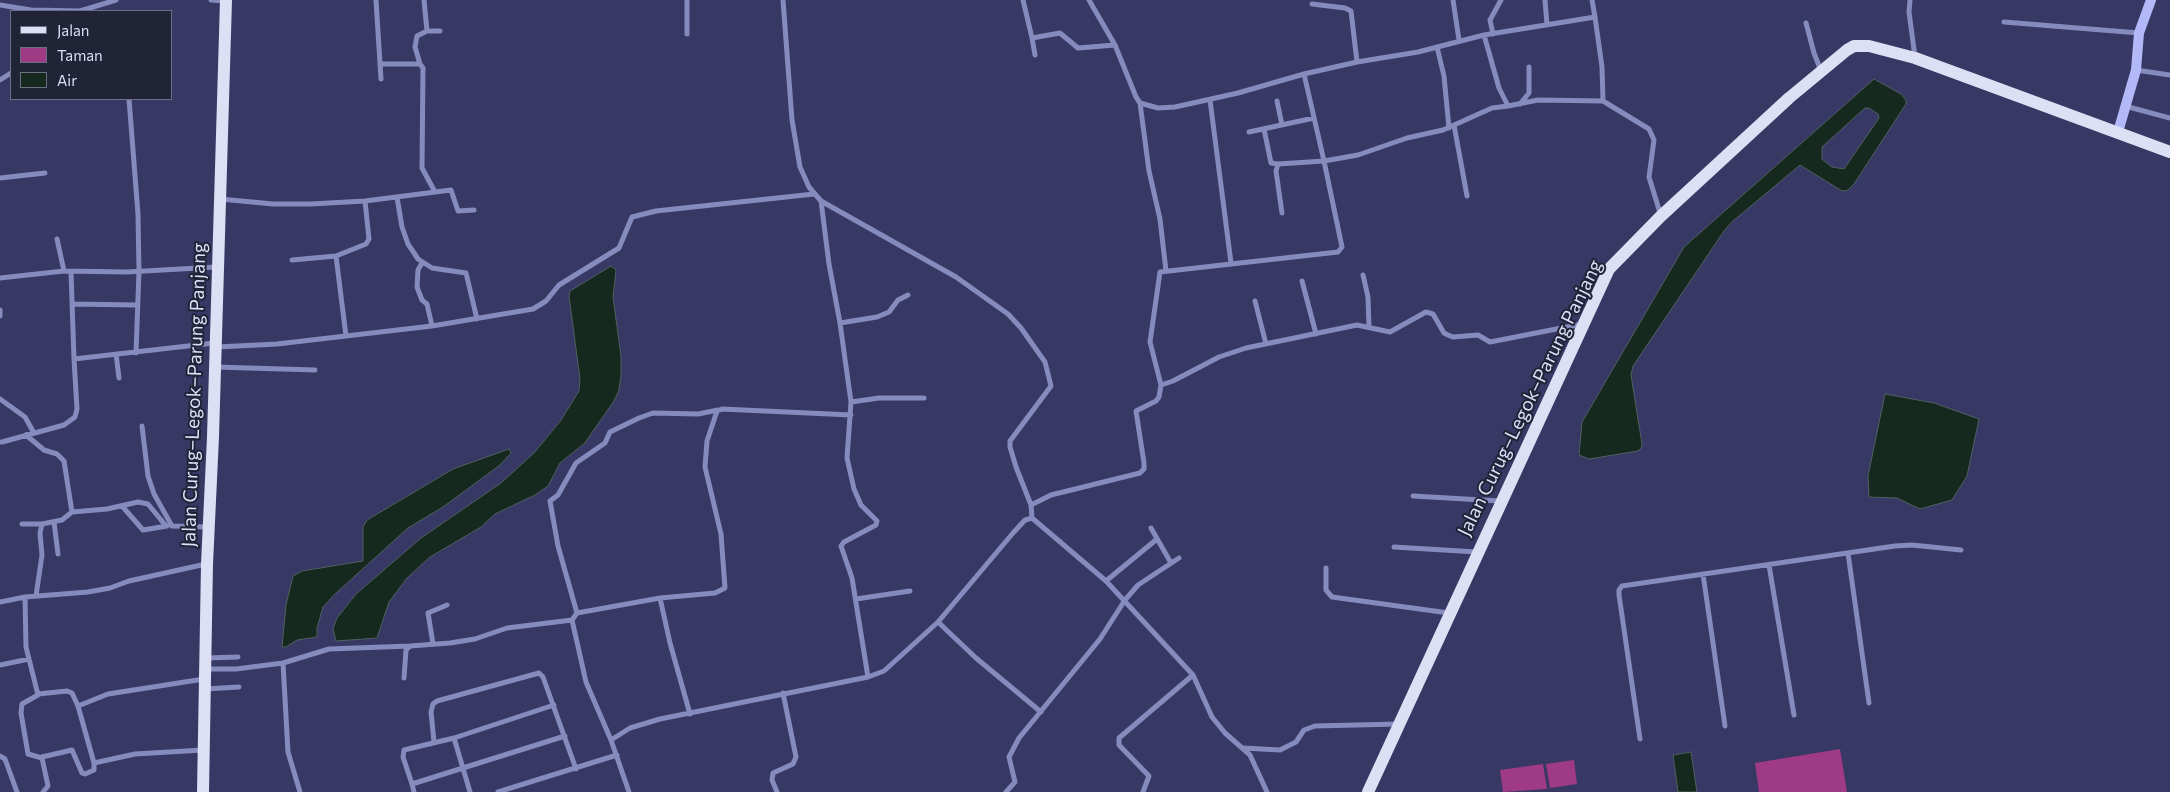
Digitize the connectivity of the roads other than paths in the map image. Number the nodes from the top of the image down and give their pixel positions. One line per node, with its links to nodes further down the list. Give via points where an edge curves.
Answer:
1 (116, 0): 19 (street)
2 (211, 0): 15 (street)
3 (376, 0): 37 (street)
4 (424, 0): 25 (street)
5 (687, 0): 27 (street)
6 (783, 0): 66 (street, via 796,143 800,167)
7 (1023, 0): 30 (street)
8 (1089, 0): 32 (street)
9 (1453, 0): 31 (street)
10 (1501, 0): 28 (street, via 1490,20)
11 (1545, 0): 23 (street)
12 (1592, 0): 20 (street)
13 (1910, 0): 35 (street)
14 (2151, 0): 26 (street)
15 (226, 1): 69 (main road, Jalan Curug–Legok–Parung Panjang)
16 (1312, 4): 36 (street, via 1351,11)
17 (0, 5): 18 (street)
18 (32, 10)
19 (90, 10)
20 (1595, 18): 23 (street); 48 (street)
21 (2004, 22): 26 (street)
22 (1806, 23): 41 (street)
23 (1547, 25): 28 (street)
24 (440, 31): 25 (street)
25 (427, 32): 38 (street, via 419,34 415,42)
26 (2139, 33): 40 (street)
27 (687, 34)
28 (1493, 34): 29 (street)
29 (1484, 35): 31 (street); 51 (street)
30 (1032, 38): 32 (street, via 1060,34 1078,48); 34 (street)
31 (1459, 40): 33 (street)
32 (1115, 45): 49 (street, via 1128,84)
33 (1437, 47): 36 (street); 56 (street)
34 (1035, 55)
35 (1915, 58): 41 (main road, Jalan Curug–Legok–Parung Panjang, via 1879,47 1859,45 1847,50); 59 (main road, Jalan Curug–Legok–Parung Panjang)
36 (1357, 62): 42 (street)
37 (381, 64): 38 (street); 44 (street)
38 (420, 64): 65 (street, via 423,68 422,168)
39 (1529, 67): 50 (street, via 1529,93)
40 (2136, 70): 43 (street); 52 (street)
41 (1822, 72): 74 (main road, Jalan Curug–Legok–Parung Panjang, via 1789,98)
42 (1304, 74): 46 (street); 53 (street)
43 (2170, 76)
44 (381, 79)
45 (129, 100): 81 (street)
46 (1210, 100): 49 (street, via 1158,108); 79 (street)
47 (1277, 101): 55 (street)
48 (1603, 101): 50 (street, via 1538,100); 74 (street, via 1652,134 1654,152 1649,177)
49 (1140, 103): 82 (street)
50 (1520, 104): 51 (street)
51 (1508, 106): 56 (street, via 1492,108)
52 (2124, 106): 54 (street); 59 (street)
53 (1314, 118): 55 (street); 61 (street)
54 (2170, 118)
55 (1282, 125): 57 (street)
56 (1452, 126): 61 (street, via 1358,155); 67 (street)
57 (1264, 129): 58 (street); 62 (street, via 1271,163)
58 (1249, 132)
59 (2118, 132): 60 (main road, Jalan Curug–Legok–Parung Panjang)
60 (2170, 152)
61 (1324, 161): 62 (street); 79 (street, via 1341,249 1331,254)
62 (1278, 164): 73 (street, via 1276,171)
63 (45, 173): 64 (street)
64 (0, 178)
65 (435, 192): 68 (street); 72 (street, via 450,190 458,212)
66 (814, 194): 71 (street); 94 (street, via 632,217 619,248 559,285 538,307)
67 (1467, 196)
68 (397, 197): 70 (street); 78 (street, via 404,236)
69 (220, 199): 70 (street, via 286,204); 80 (main road, Jalan Curug–Legok–Parung Panjang)
70 (365, 201): 76 (street, via 368,242)
71 (821, 201): 95 (street); 121 (street, via 896,241 981,293 1008,314 1041,356 1052,386 1014,434 1010,448)
72 (474, 210)
73 (1282, 213)
74 (1661, 216): 96 (main road, Jalan Curug–Legok–Parung Panjang, via 1610,269)
75 (57, 238): 83 (street)
76 (336, 256): 77 (street); 100 (street)
77 (292, 260)
78 (422, 263): 94 (street, via 432,268 466,273); 97 (street, via 416,287 427,304)
79 (1230, 263): 82 (street)
80 (216, 267): 81 (street); 102 (main road, Jalan Curug–Legok–Parung Panjang)
81 (139, 271): 84 (street); 91 (street)
82 (1166, 271): 109 (street, via 1160,272 1159,276 1150,342)
83 (64, 272): 84 (street); 86 (street)
84 (71, 272): 90 (street)
85 (1363, 275): 98 (street)
86 (0, 278)
87 (1302, 281): 99 (street)
88 (908, 295): 95 (street, via 898,300 889,312)
89 (1255, 301): 101 (street)
90 (72, 304): 91 (street); 105 (street)
91 (137, 305): 103 (street)
92 (0, 310): 93 (street)
93 (0, 316)
94 (477, 319): 97 (street)
95 (840, 323): 112 (street)
96 (1582, 324): 98 (street, via 1490,342 1478,335 1448,335 1430,312 1390,332); 120 (main road, Jalan Curug–Legok–Parung Panjang)
97 (432, 326): 100 (street)
98 (1369, 327): 99 (street, via 1357,325)
99 (1316, 334): 101 (street)
100 (346, 336): 102 (street)
101 (1266, 344): 109 (street, via 1219,357 1173,382)
102 (215, 345): 103 (street); 106 (main road, Jalan Curug–Legok–Parung Panjang)
103 (136, 353): 104 (street)
104 (116, 354): 105 (street); 108 (street)
105 (74, 358): 116 (street, via 75,417 64,425)
106 (215, 367): 107 (street); 130 (main road, Jalan Curug–Legok–Parung Panjang)
107 (315, 370)
108 (119, 378)
109 (1161, 385): 121 (street, via 1156,401 1136,411 1144,463 1140,473 1051,495)
110 (924, 398): 112 (street)
111 (0, 399): 116 (street, via 29,421)
112 (851, 402): 114 (street)
113 (719, 409): 114 (street); 148 (street, via 707,441 705,467 721,534 725,588 715,593); 153 (street, via 698,414 653,414 640,418 610,432 605,443 576,463 558,495 550,501 558,546)
114 (851, 415): 149 (street, via 847,458 852,481 861,505 877,522 841,546)
115 (142, 426): 129 (street, via 148,476)
116 (34, 433): 117 (street)
117 (26, 435): 118 (street); 123 (street, via 64,462)
118 (2, 442)
119 (1412, 496): 120 (street)
120 (1500, 501): 135 (main road, Jalan Curug–Legok–Parung Panjang)
121 (1031, 505): 124 (street)
122 (122, 506): 123 (street); 128 (street, via 138,502 148,504); 128 (street, via 143,530)
123 (72, 512): 125 (street)
124 (1032, 518): 144 (street); 156 (street, via 1012,532)
125 (54, 522): 127 (street); 137 (street)
126 (22, 524): 127 (street)
127 (42, 524): 147 (street, via 42,555)
128 (166, 526): 129 (street)
129 (172, 526): 130 (street)
130 (209, 527): 140 (main road, Jalan Curug–Legok–Parung Panjang)
131 (1152, 528): 132 (street)
132 (1157, 539): 139 (street); 144 (street)
133 (1394, 547): 135 (street)
134 (1961, 550): 136 (street, via 1912,545)
135 (1477, 552): 154 (main road, Jalan Curug–Legok–Parung Panjang)
136 (1848, 553): 141 (street); 170 (street)
137 (58, 554)
138 (1179, 558): 139 (street)
139 (1172, 563): 150 (street, via 1138,585)
140 (207, 564): 147 (street, via 110,588); 163 (main road, Jalan Curug–Legok–Parung Panjang)
141 (1769, 565): 143 (street); 175 (street)
142 (1326, 568): 154 (street, via 1326,590 1332,596)
143 (1702, 574): 177 (street); 180 (street, via 1627,585 1619,590)
144 (1106, 581): 150 (street)
145 (910, 591): 149 (street)
146 (25, 596): 147 (street); 151 (street); 160 (street, via 24,620)
147 (36, 596)
148 (660, 598): 153 (street); 174 (street)
149 (856, 599): 165 (street)
150 (1125, 600): 164 (street); 173 (street, via 1100,639)
151 (0, 602)
152 (447, 604): 157 (street, via 428,613)
153 (577, 613): 155 (street)
154 (1449, 613): 176 (main road, Jalan Curug–Legok–Parung Panjang)
155 (572, 620): 157 (street, via 507,628 475,639); 181 (street, via 586,682)
156 (938, 622): 165 (street, via 884,671); 173 (street)
157 (433, 644): 158 (street)
158 (410, 646): 161 (street, via 329,649); 166 (street, via 406,650)
159 (238, 657): 163 (street)
160 (29, 659): 162 (street); 169 (street)
161 (283, 663): 163 (street); 195 (street, via 288,752)
162 (0, 665)
163 (206, 674): 167 (street); 171 (street, via 108,694); 184 (main road, Jalan Curug–Legok–Parung Panjang)
164 (1193, 675): 183 (street, via 1216,723); 202 (street, via 1119,738 1119,745 1149,776)
165 (868, 677): 168 (street)
166 (404, 678)
167 (239, 688)
168 (783, 693): 174 (street); 200 (street, via 796,757 793,764 773,773 772,780)
169 (38, 694): 171 (street, via 67,691 72,693); 187 (street, via 21,706 28,754)
170 (1869, 703)
171 (78, 706): 188 (street)
172 (554, 706): 178 (street); 179 (street); 182 (street, via 543,677 537,673 443,699 432,704)
173 (1041, 712): 201 (street, via 1010,752 1009,762 1015,779)
174 (690, 714): 181 (street, via 630,728)
175 (1794, 716)
176 (1399, 724): 183 (street, via 1315,726 1304,730 1296,742 1280,750); 204 (main road, Jalan Curug–Legok–Parung Panjang)
177 (1725, 726)
178 (565, 736): 189 (street); 190 (street)
179 (454, 738): 182 (street); 189 (street)
180 (1640, 739)
181 (611, 740): 185 (street)
182 (434, 742): 191 (street, via 404,750 403,757)
183 (1243, 748): 203 (street, via 1250,755)
184 (204, 750): 188 (street, via 126,755); 194 (main road, Jalan Curug–Legok–Parung Panjang)
185 (617, 755): 190 (street); 199 (street)
186 (0, 756): 192 (street, via 5,759)
187 (42, 757): 188 (street, via 72,750 82,773 86,774 94,770); 193 (street, via 48,786)
188 (94, 762)
189 (464, 769): 191 (street); 197 (street)
190 (576, 769): 198 (street)
191 (412, 784): 196 (street)
192 (17, 792)
193 (43, 792)
194 (203, 792)
195 (300, 792)
196 (414, 792)
197 (470, 792)
198 (498, 792)
199 (629, 792)
200 (778, 792)
201 (1006, 792)
202 (1143, 792)
203 (1267, 792)
204 (1368, 792)

